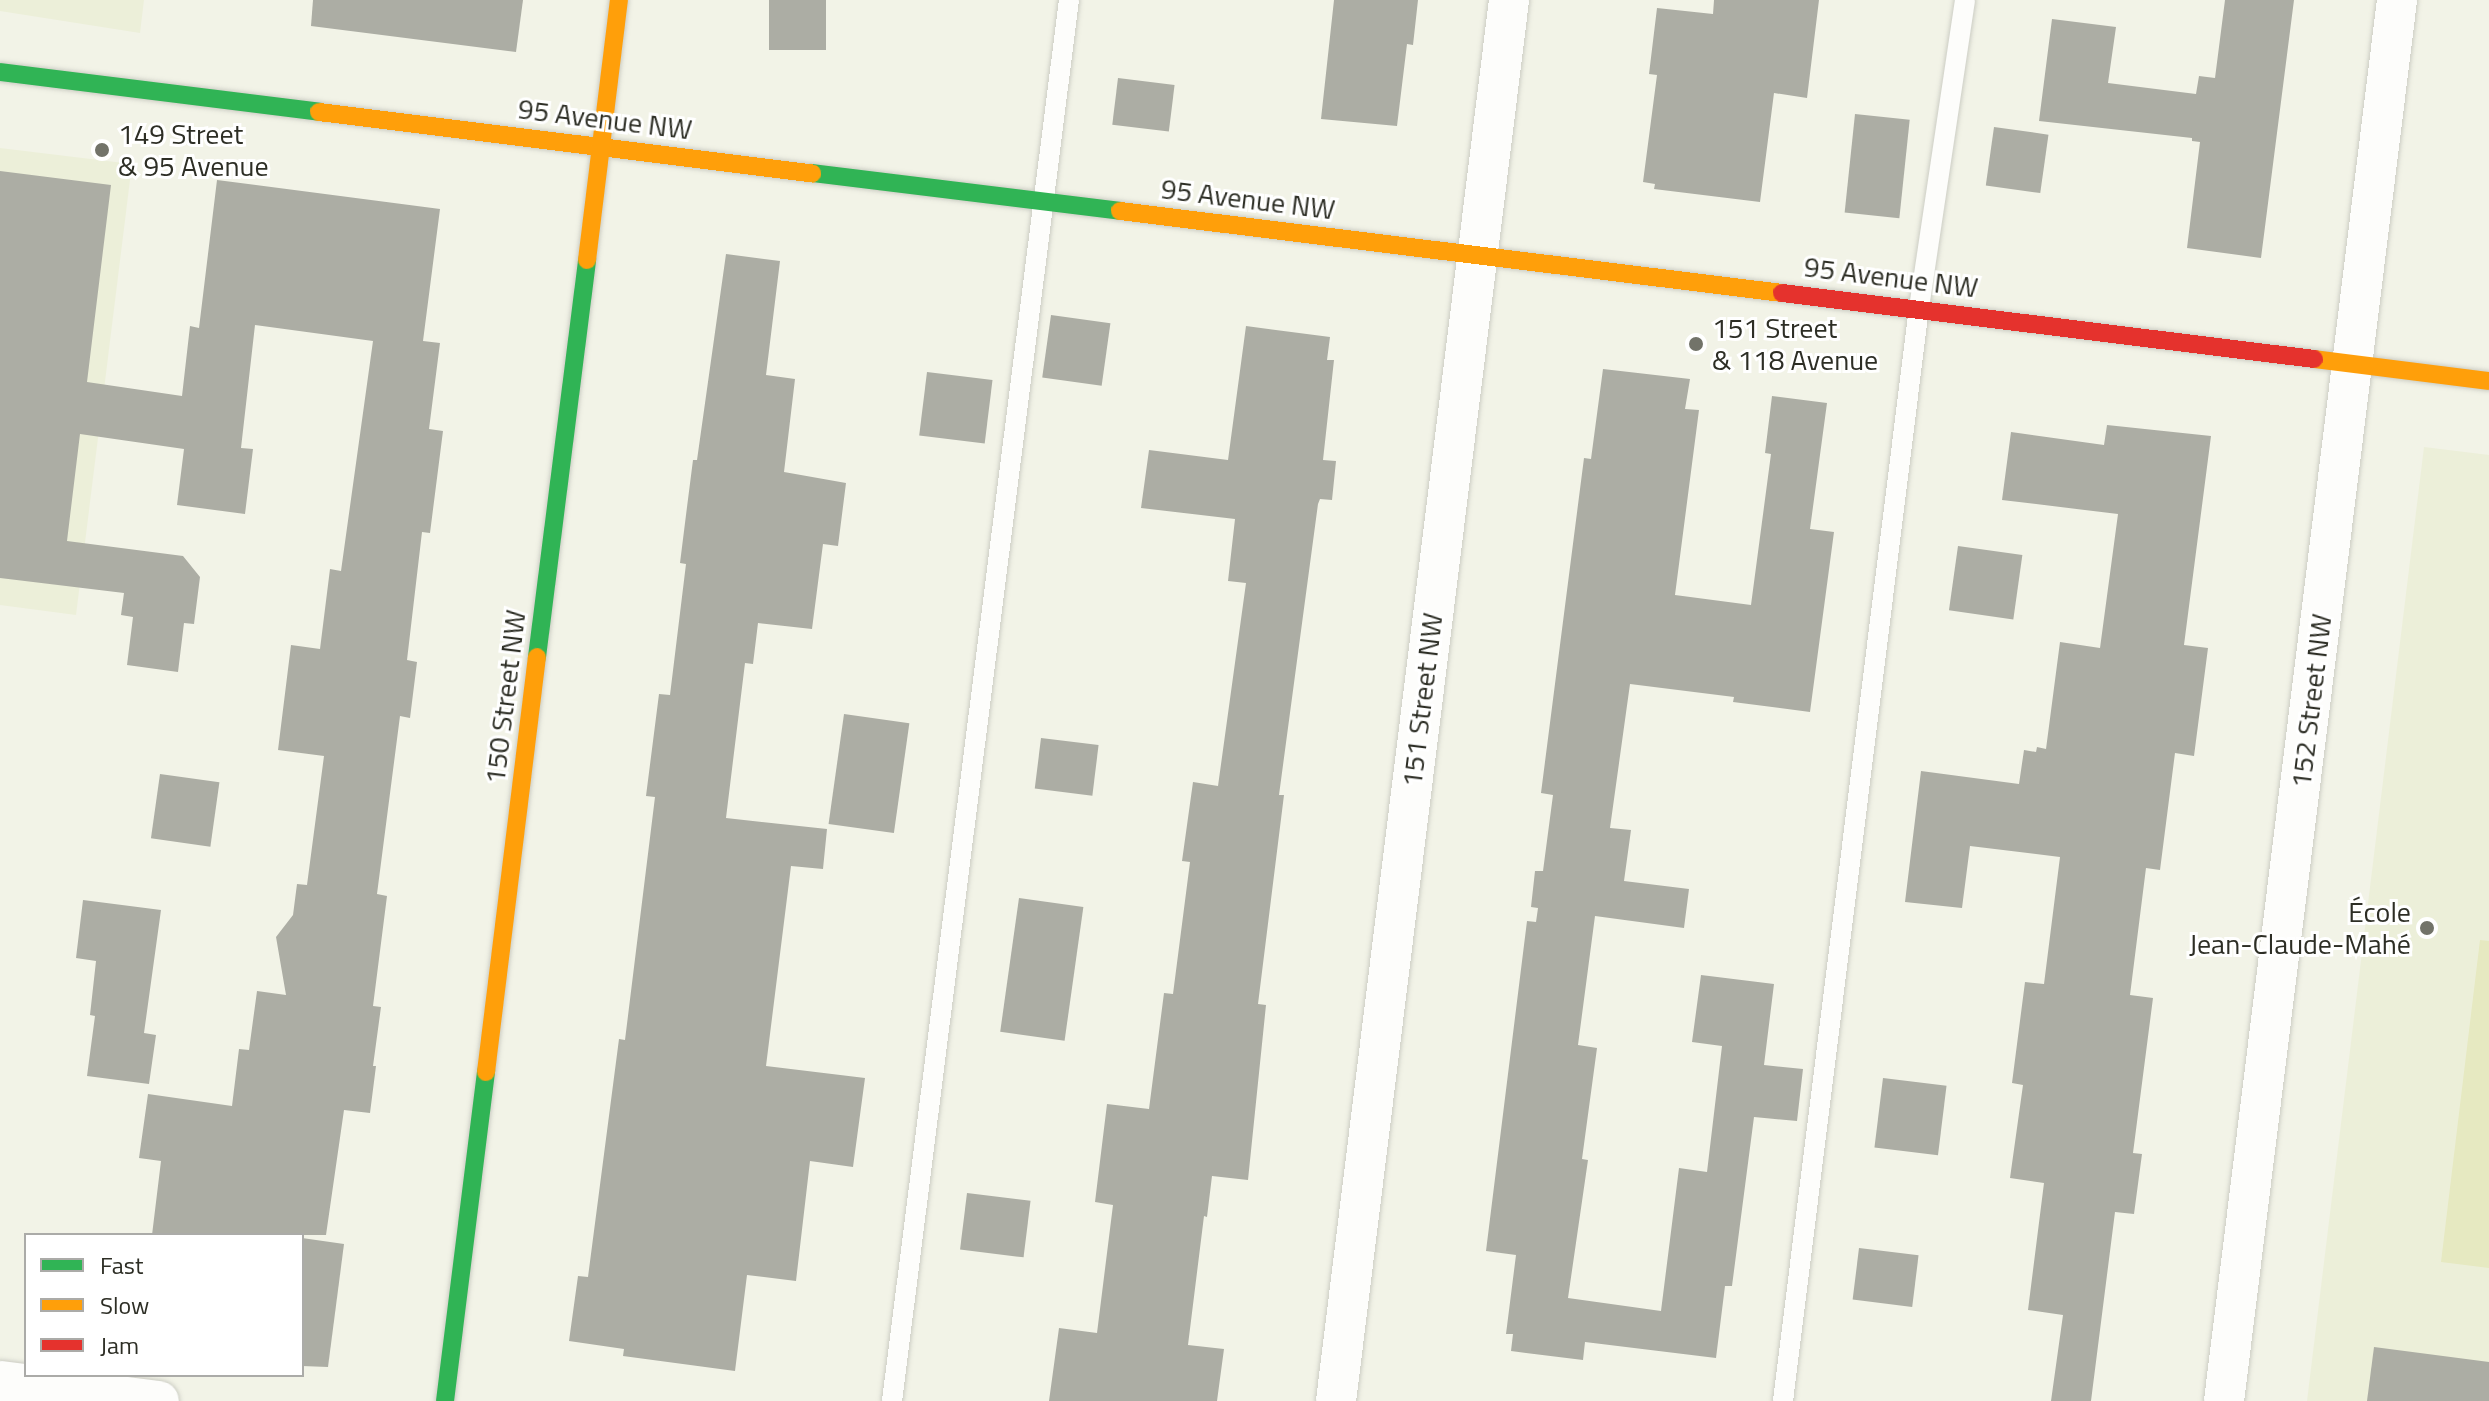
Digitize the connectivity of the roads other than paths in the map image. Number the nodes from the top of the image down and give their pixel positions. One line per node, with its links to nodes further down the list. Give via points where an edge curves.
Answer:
1 (619, 0): 7 (main road, 150 Street NW)
2 (1069, 0): 8 (lane)
3 (1509, 0): 9 (street, 151 Street NW)
4 (1965, 0): 10 (lane)
5 (2397, 0): 11 (street, 152 Street NW)
6 (0, 72): 7 (main road, 95 Avenue NW)
7 (601, 147): 8 (main road, 95 Avenue NW); 15 (main road, 150 Street NW)
8 (1041, 202): 9 (main road, 95 Avenue NW); 16 (lane)
9 (1477, 255): 10 (main road, 95 Avenue NW); 17 (street, 151 Street NW)
10 (1919, 308): 11 (main road, 95 Avenue NW); 18 (lane)
11 (2352, 365): 12 (main road, 95 Avenue NW); 19 (street, 152 Street NW)
12 (2489, 381)
13 (0, 1381): 14 (street)
14 (159, 1401)
15 (445, 1401)
16 (892, 1401)
17 (1336, 1401)
18 (1783, 1401)
19 (2224, 1401)

